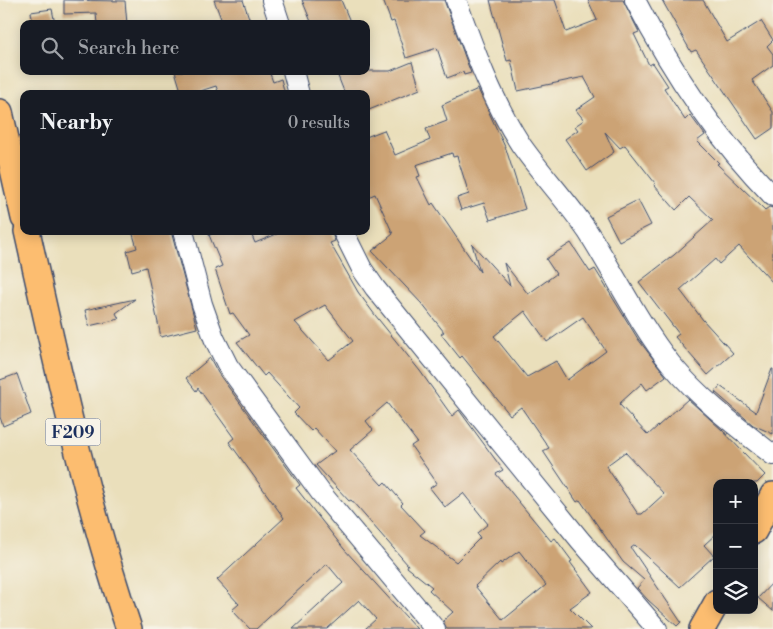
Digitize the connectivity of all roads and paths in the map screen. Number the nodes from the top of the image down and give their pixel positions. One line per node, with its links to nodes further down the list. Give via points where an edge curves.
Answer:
1 (272, 0): 4 (street)
2 (456, 0): 14 (street, via 490,89 508,123 588,231 617,283 670,363 698,394)
3 (635, 0): 10 (street, via 661,50 689,93 747,170)
4 (279, 20)
5 (294, 75): 6 (street)
6 (298, 90)
7 (0, 112): 8 (main road)
8 (17, 160): 9 (main road)
9 (20, 185)
10 (773, 196)
11 (28, 235): 18 (main road, F209, via 90,499)
12 (184, 235): 19 (street, via 202,304 228,366 321,493)
13 (345, 235): 20 (street, via 375,288 580,540)
14 (773, 455)
15 (773, 497): 16 (main road)
16 (758, 524)
17 (713, 609): 21 (main road)
18 (129, 629)
19 (435, 629)
20 (657, 629)
21 (702, 629)

